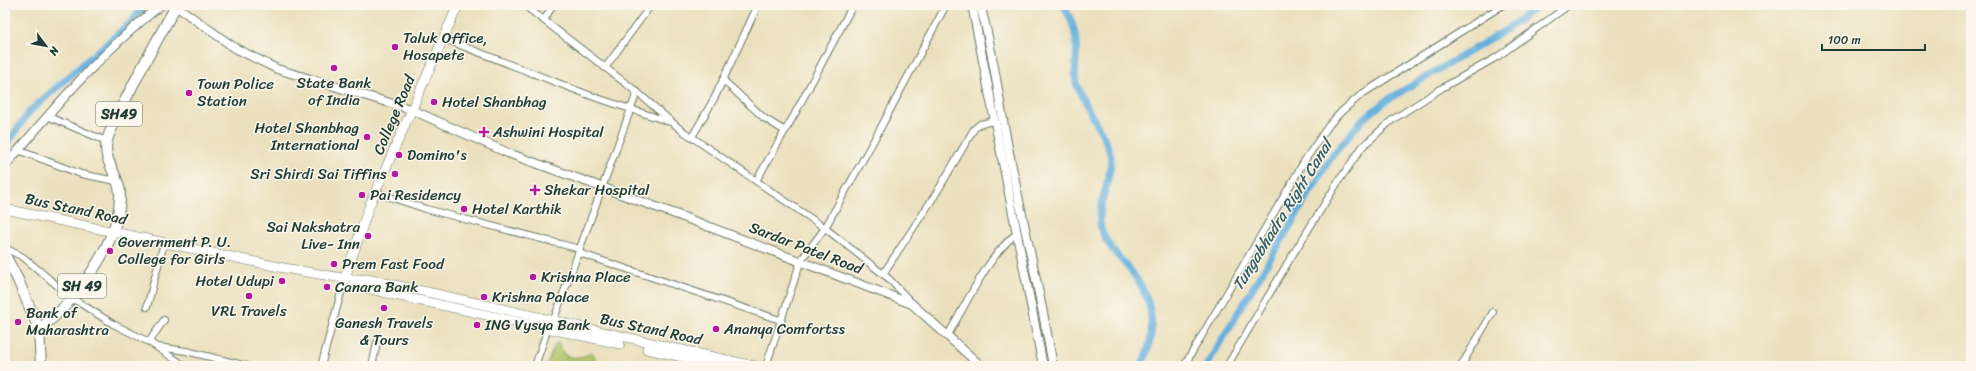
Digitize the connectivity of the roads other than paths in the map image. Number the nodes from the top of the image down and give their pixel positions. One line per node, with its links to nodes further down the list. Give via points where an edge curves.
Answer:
1 (161, 5): 21 (street, via 137,24)
2 (458, 5): 15 (main road, College Road)
3 (524, 5): 14 (street)
4 (553, 5): 14 (street)
5 (651, 5): 16 (street)
6 (758, 5): 17 (street)
7 (853, 5): 24 (street)
8 (946, 5): 34 (street)
9 (972, 5): 22 (street)
10 (980, 5): 69 (street)
11 (1503, 5): 70 (street, via 1378,82 1342,111 1305,160)
12 (1569, 5): 71 (street, via 1497,57 1392,120 1363,146 1298,246)
13 (175, 6): 19 (street, Sardar Patel Road, via 236,48 277,69); 26 (main road, SH49)
14 (544, 20): 16 (street)
15 (442, 38): 19 (main road, College Road); 20 (street)
16 (605, 68): 18 (street)
17 (723, 80): 24 (street, via 764,118); 25 (street)
18 (636, 92): 20 (street); 23 (street)
19 (410, 109): 31 (street, Sardar Patel Road, via 508,153); 32 (main road, College Road)
20 (631, 109): 23 (street); 31 (street)
21 (47, 116): 26 (street); 27 (street)
22 (994, 121): 36 (street); 42 (street, via 980,124 974,130)
23 (672, 123): 25 (street)
24 (785, 131): 30 (street)
25 (692, 138): 30 (street)
26 (106, 141): 29 (main road, SH49, via 109,164)
27 (18, 150): 28 (street); 29 (street, via 81,174)
28 (5, 166)
29 (116, 181): 35 (main road, SH49, via 120,193)
30 (756, 181): 34 (street)
31 (603, 187): 39 (street); 41 (street, Sardar Patel Road)
32 (375, 192): 39 (street); 43 (main road, College Road)
33 (9, 209): 35 (main road, Bus Stand Road)
34 (824, 228): 41 (street); 42 (street)
35 (114, 232): 37 (main road, Bus Stand Road); 44 (main road, SH 49, via 85,282)
36 (1016, 234): 52 (street, via 1004,243 990,262); 68 (street)
37 (164, 242): 43 (main road, Bus Stand Road, via 284,268); 46 (street)
38 (5, 248): 44 (street, via 23,257)
39 (579, 251): 49 (street); 50 (street)
40 (5, 255): 51 (main road)
41 (801, 260): 45 (street, Sardar Patel Road); 49 (street)
42 (883, 274): 45 (street)
43 (345, 278): 50 (main road, Bus Stand Road, via 354,280 363,287 390,294); 61 (street)
44 (72, 298): 51 (main road, SH 49, via 57,316); 53 (street, via 113,324)
45 (912, 304): 52 (street, Sardar Patel Road)
46 (147, 307)
47 (1493, 312): 72 (street)
48 (164, 320): 53 (street)
49 (780, 320): 66 (street)
50 (551, 325): 63 (street); 64 (main road, Bus Stand Road); 65 (main road, Bus Stand Road)
51 (39, 329): 58 (main road)
52 (948, 335): 67 (street, Sardar Patel Road)
53 (149, 342): 55 (street)
54 (376, 343): 62 (street)
55 (156, 346): 56 (street); 57 (street)
56 (186, 351): 57 (street); 60 (street)
57 (177, 360): 59 (street)
58 (41, 366)
59 (185, 366)
60 (248, 366)
61 (321, 366)
62 (372, 366)
63 (535, 366)
64 (723, 366)
65 (755, 366)
66 (766, 366)
67 (981, 366)
68 (1043, 366)
69 (1053, 366)
70 (1184, 366)
71 (1227, 366)
72 (1461, 366)

